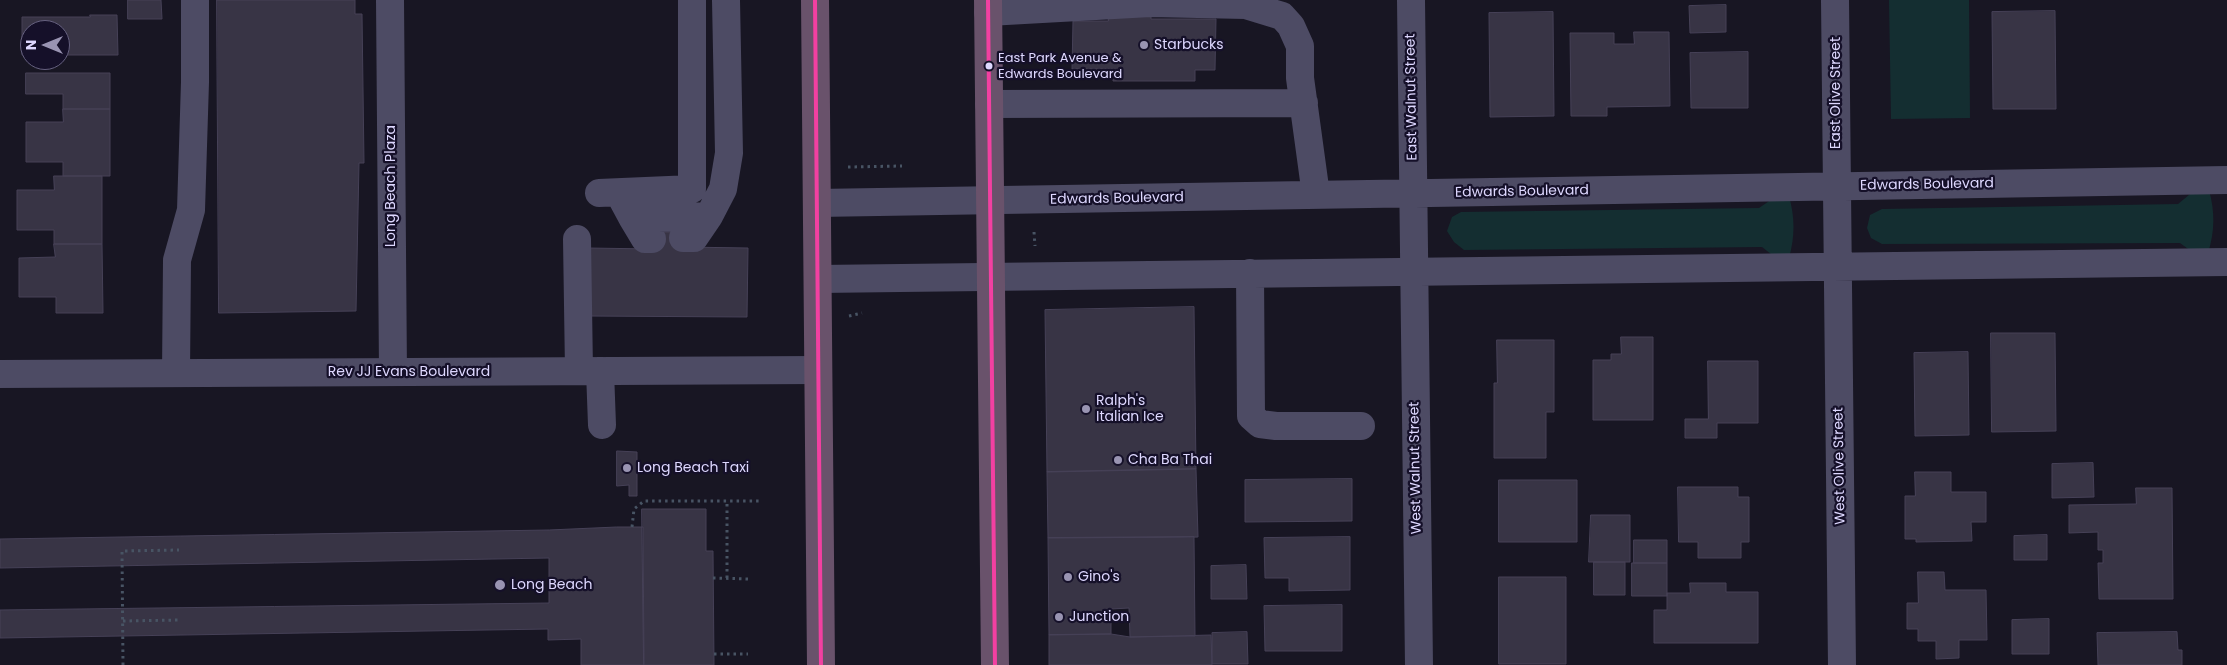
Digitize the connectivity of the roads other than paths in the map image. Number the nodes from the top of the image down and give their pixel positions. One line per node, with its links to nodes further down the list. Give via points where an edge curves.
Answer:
1 (194, 0): 33 (street, via 191,210 177,260)
2 (390, 0): 32 (street, Long Beach Plaza)
3 (692, 0): 14 (street)
4 (726, 0): 13 (street, via 728,153)
5 (815, 0): 18 (highway)
6 (1411, 0): 15 (street, East Walnut Street)
7 (1835, 0): 12 (street, East Olive Street)
8 (988, 6): 9 (street, via 1246,5 1282,16 1291,26 1300,46); 10 (highway)
9 (1304, 102): 10 (street); 16 (street)
10 (989, 104): 17 (highway)
11 (2227, 180): 12 (street, Edwards Boulevard)
12 (1836, 186): 15 (street, Edwards Boulevard); 25 (street, East Olive Street)
13 (723, 188): 14 (street); 19 (street)
14 (692, 189): 20 (street, via 609,193)
15 (1413, 194): 16 (street, Edwards Boulevard); 26 (street, East Walnut Street)
16 (1316, 195): 17 (street, Edwards Boulevard)
17 (990, 201): 18 (street, Edwards Boulevard); 28 (highway)
18 (817, 203): 29 (highway)
19 (709, 216): 20 (street); 21 (street, via 694,238)
20 (633, 218): 23 (street, via 645,239)
21 (683, 238)
22 (578, 239): 31 (street)
23 (652, 239)
24 (2227, 262): 25 (street)
25 (1838, 266): 26 (street); 40 (street, West Olive Street)
26 (1414, 271): 27 (street); 39 (street, West Walnut Street)
27 (1250, 273): 28 (street); 36 (street, via 1251,416 1260,424 1276,426)
28 (991, 276): 29 (street); 38 (highway)
29 (818, 280): 30 (highway)
30 (818, 370): 31 (street, Rev JJ Evans Boulevard); 37 (highway)
31 (589, 371): 32 (street, Rev JJ Evans Boulevard); 35 (street)
32 (393, 372): 33 (street, Rev JJ Evans Boulevard)
33 (176, 373): 34 (street, Rev JJ Evans Boulevard)
34 (0, 374)
35 (602, 425)
36 (1361, 426)
37 (821, 665)
38 (995, 665)
39 (1419, 665)
40 (1842, 665)

